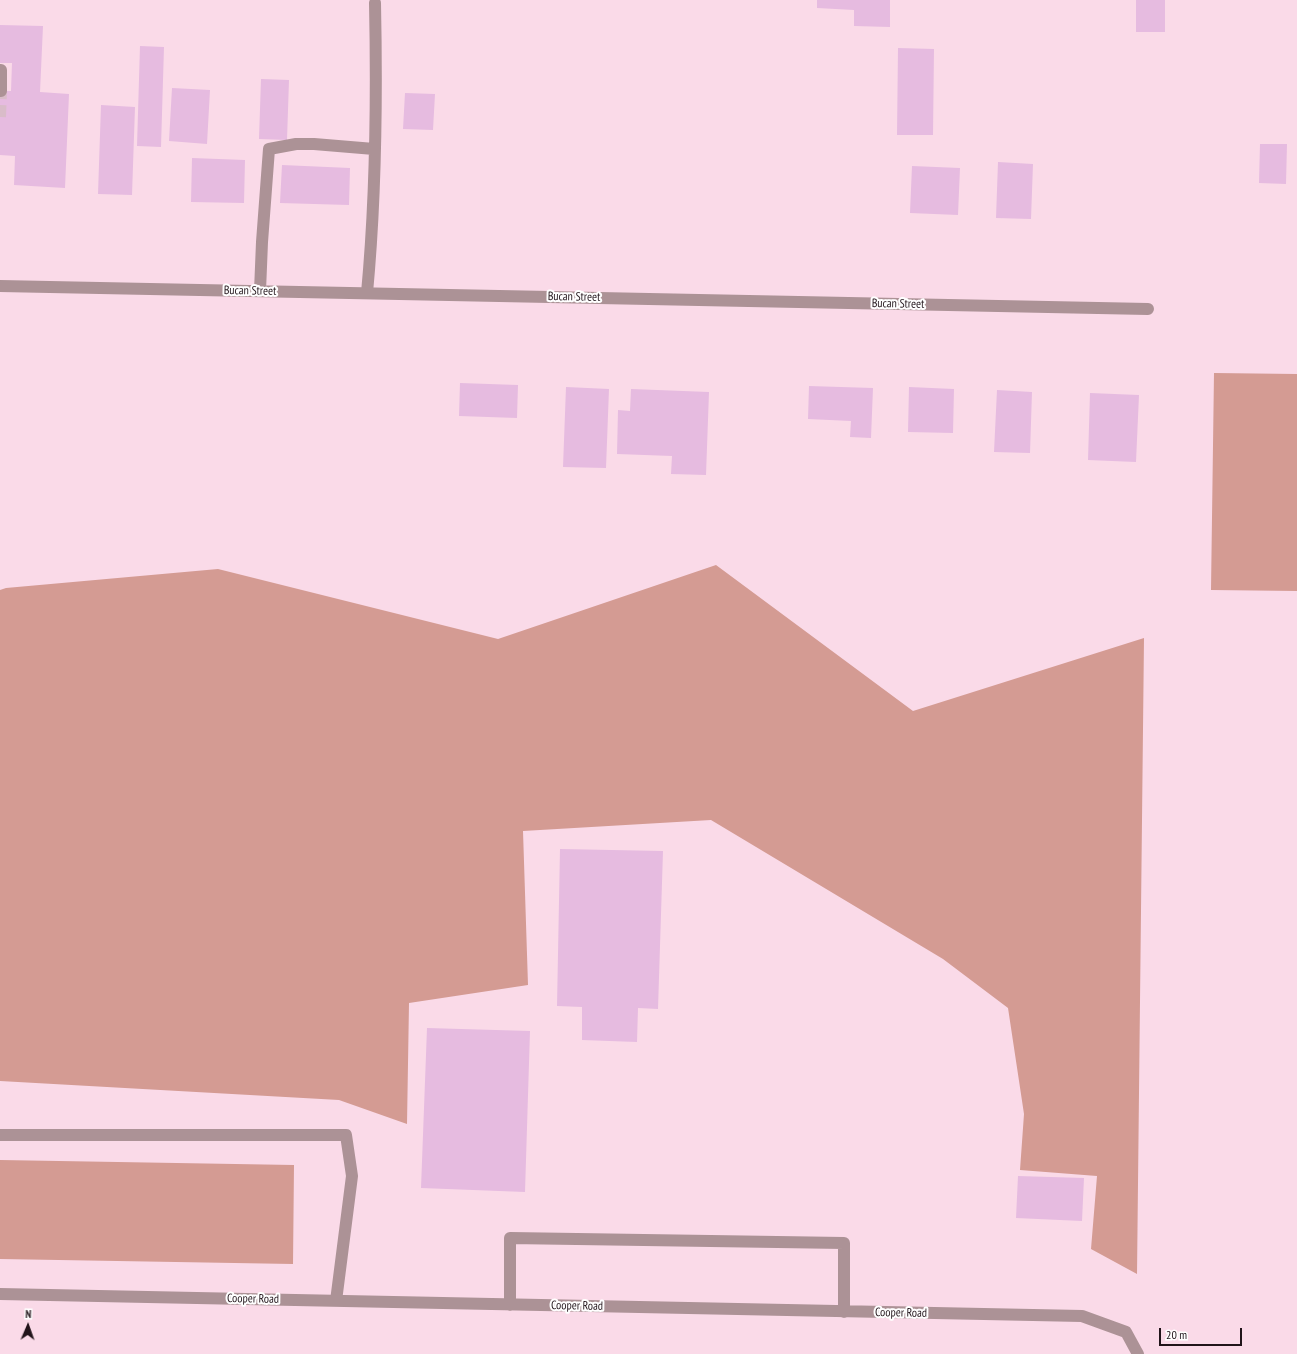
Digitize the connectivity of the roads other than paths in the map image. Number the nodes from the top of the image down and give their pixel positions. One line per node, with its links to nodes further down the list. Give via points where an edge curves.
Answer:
1 (375, 3): 4 (street)
2 (1, 70): 3 (street)
3 (1, 91)
4 (374, 148): 6 (street, via 296,144 269,150); 7 (street)
5 (0, 286): 6 (street, Bucan Street)
6 (260, 291): 7 (street, Bucan Street)
7 (367, 293): 8 (street, Bucan Street)
8 (1148, 309)
9 (0, 1135): 11 (street, via 346,1135 352,1176)
10 (0, 1294): 11 (street, Cooper Road)
11 (336, 1301): 12 (street, Cooper Road)
12 (510, 1305): 13 (street, Cooper Road); 13 (street, via 510,1238 844,1243)
13 (844, 1312): 14 (street, Cooper Road, via 1082,1316 1126,1332)
14 (1138, 1354)

